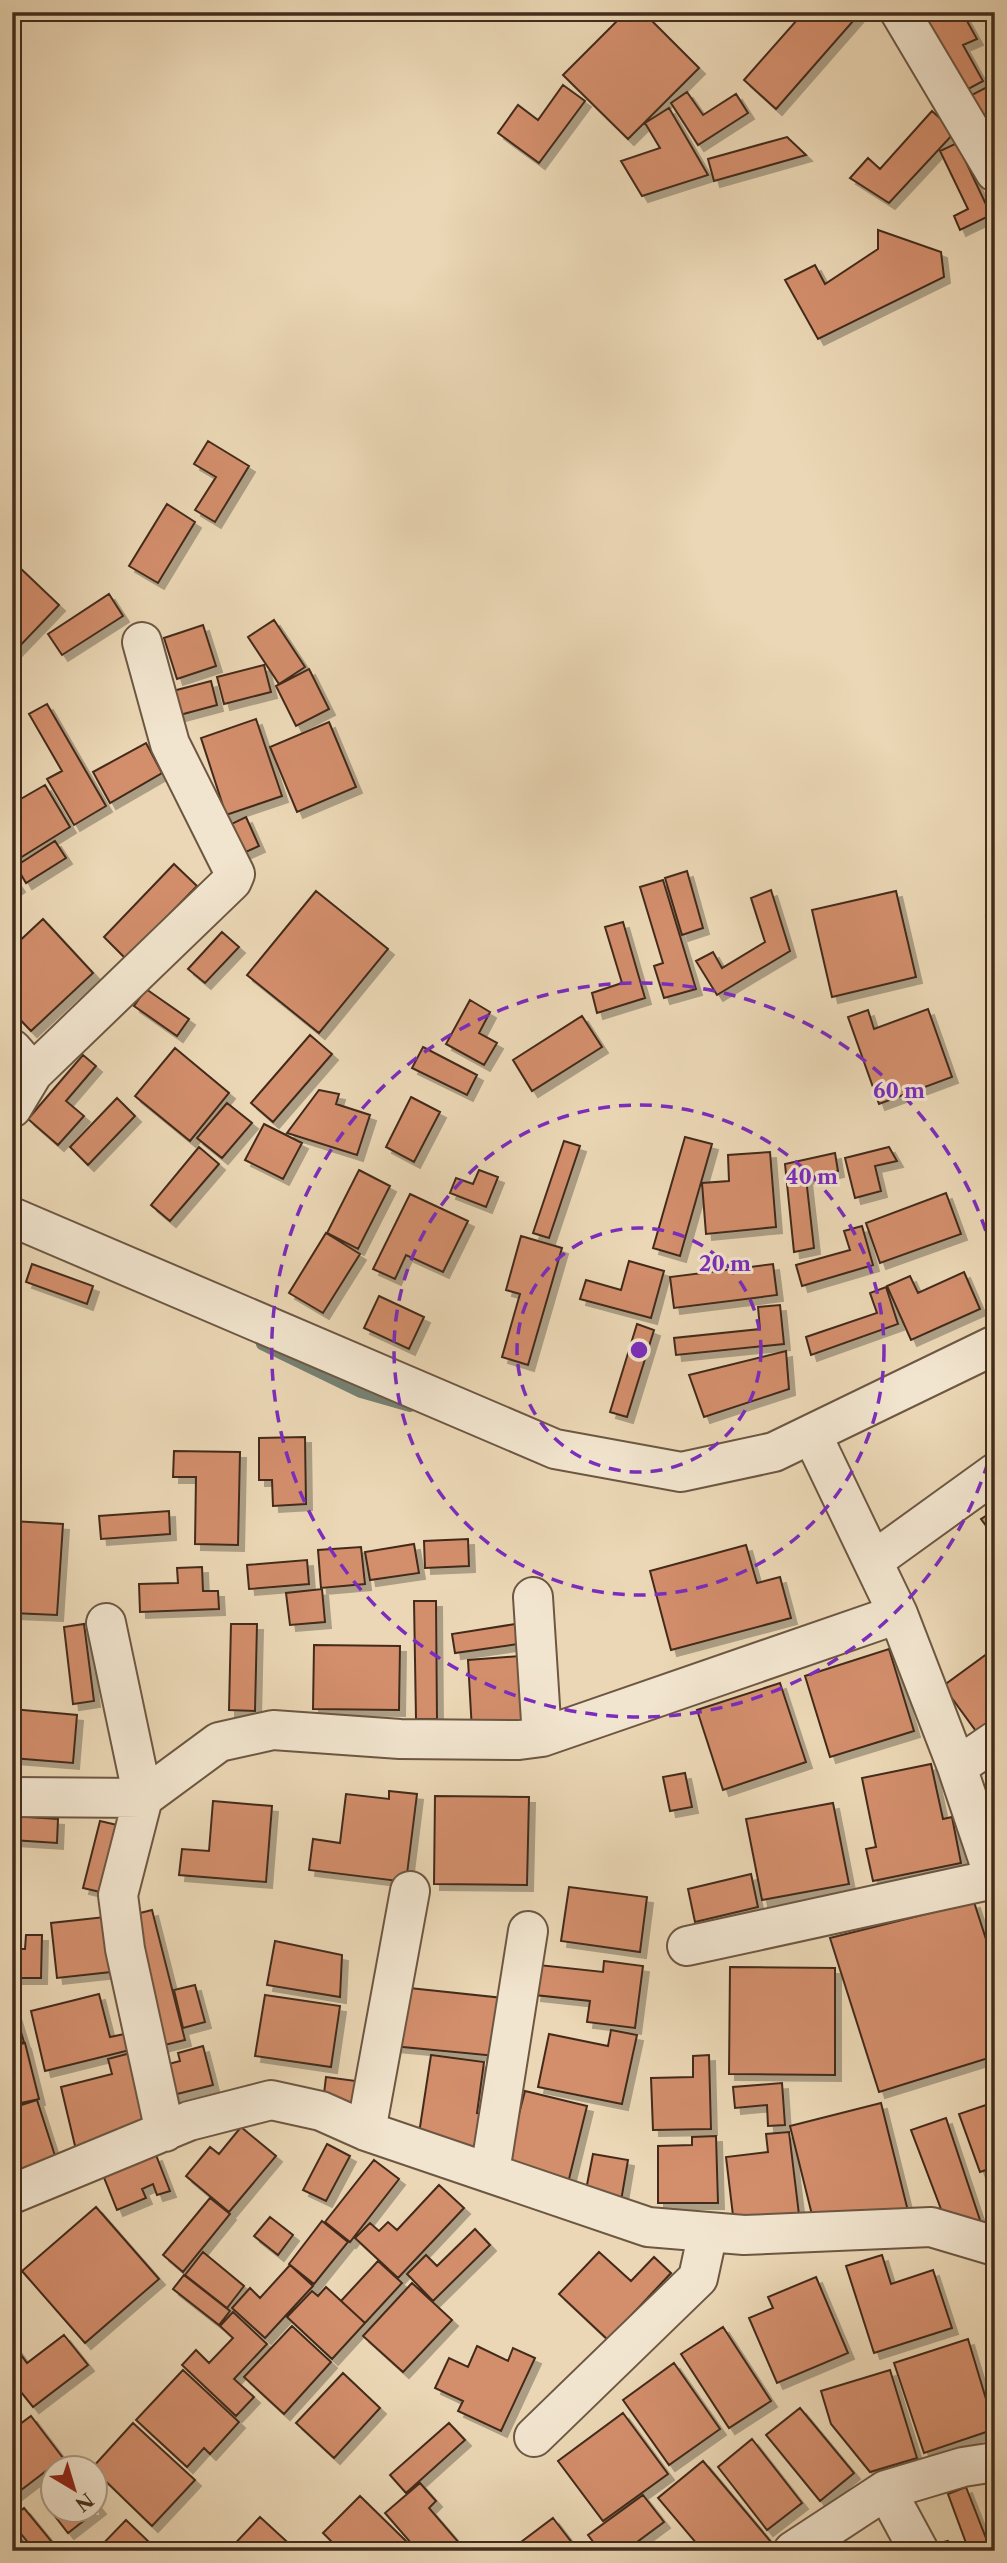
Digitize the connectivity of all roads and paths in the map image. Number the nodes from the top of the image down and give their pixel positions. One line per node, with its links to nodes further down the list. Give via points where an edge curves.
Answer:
1 (900, 12): 2 (street)
2 (992, 162)
3 (142, 642): 4 (street, via 170,744 235,874)
4 (22, 1061): 5 (street)
5 (12, 1108)
6 (12, 1217): 8 (street, via 555,1449 681,1472)
7 (995, 1345): 8 (street)
8 (814, 1446): 10 (street)
9 (995, 1474): 10 (street)
10 (873, 1561): 12 (street)
11 (533, 1597): 14 (street)
12 (898, 1614): 14 (street); 16 (street)
13 (106, 1623): 18 (street)
14 (542, 1737): 18 (street, via 400,1739 274,1730 219,1742)
15 (995, 1741): 16 (street)
16 (957, 1767): 19 (street)
17 (12, 1797): 18 (street)
18 (143, 1798): 24 (street, via 118,1895 125,1949)
19 (994, 1880): 22 (street)
20 (410, 1891): 23 (street)
21 (528, 1931): 25 (street)
22 (687, 1946)
23 (366, 2131): 24 (street, via 321,2111 271,2100 189,2120); 25 (street)
24 (165, 2133): 26 (street)
25 (490, 2172): 27 (street, via 648,2227)
26 (12, 2194)
27 (708, 2232): 28 (street, via 744,2235 931,2227); 29 (street, via 698,2278)
28 (995, 2246)
29 (534, 2437)
30 (995, 2462): 31 (street)
31 (886, 2490): 32 (street); 33 (street)
32 (793, 2551)
33 (919, 2551)

